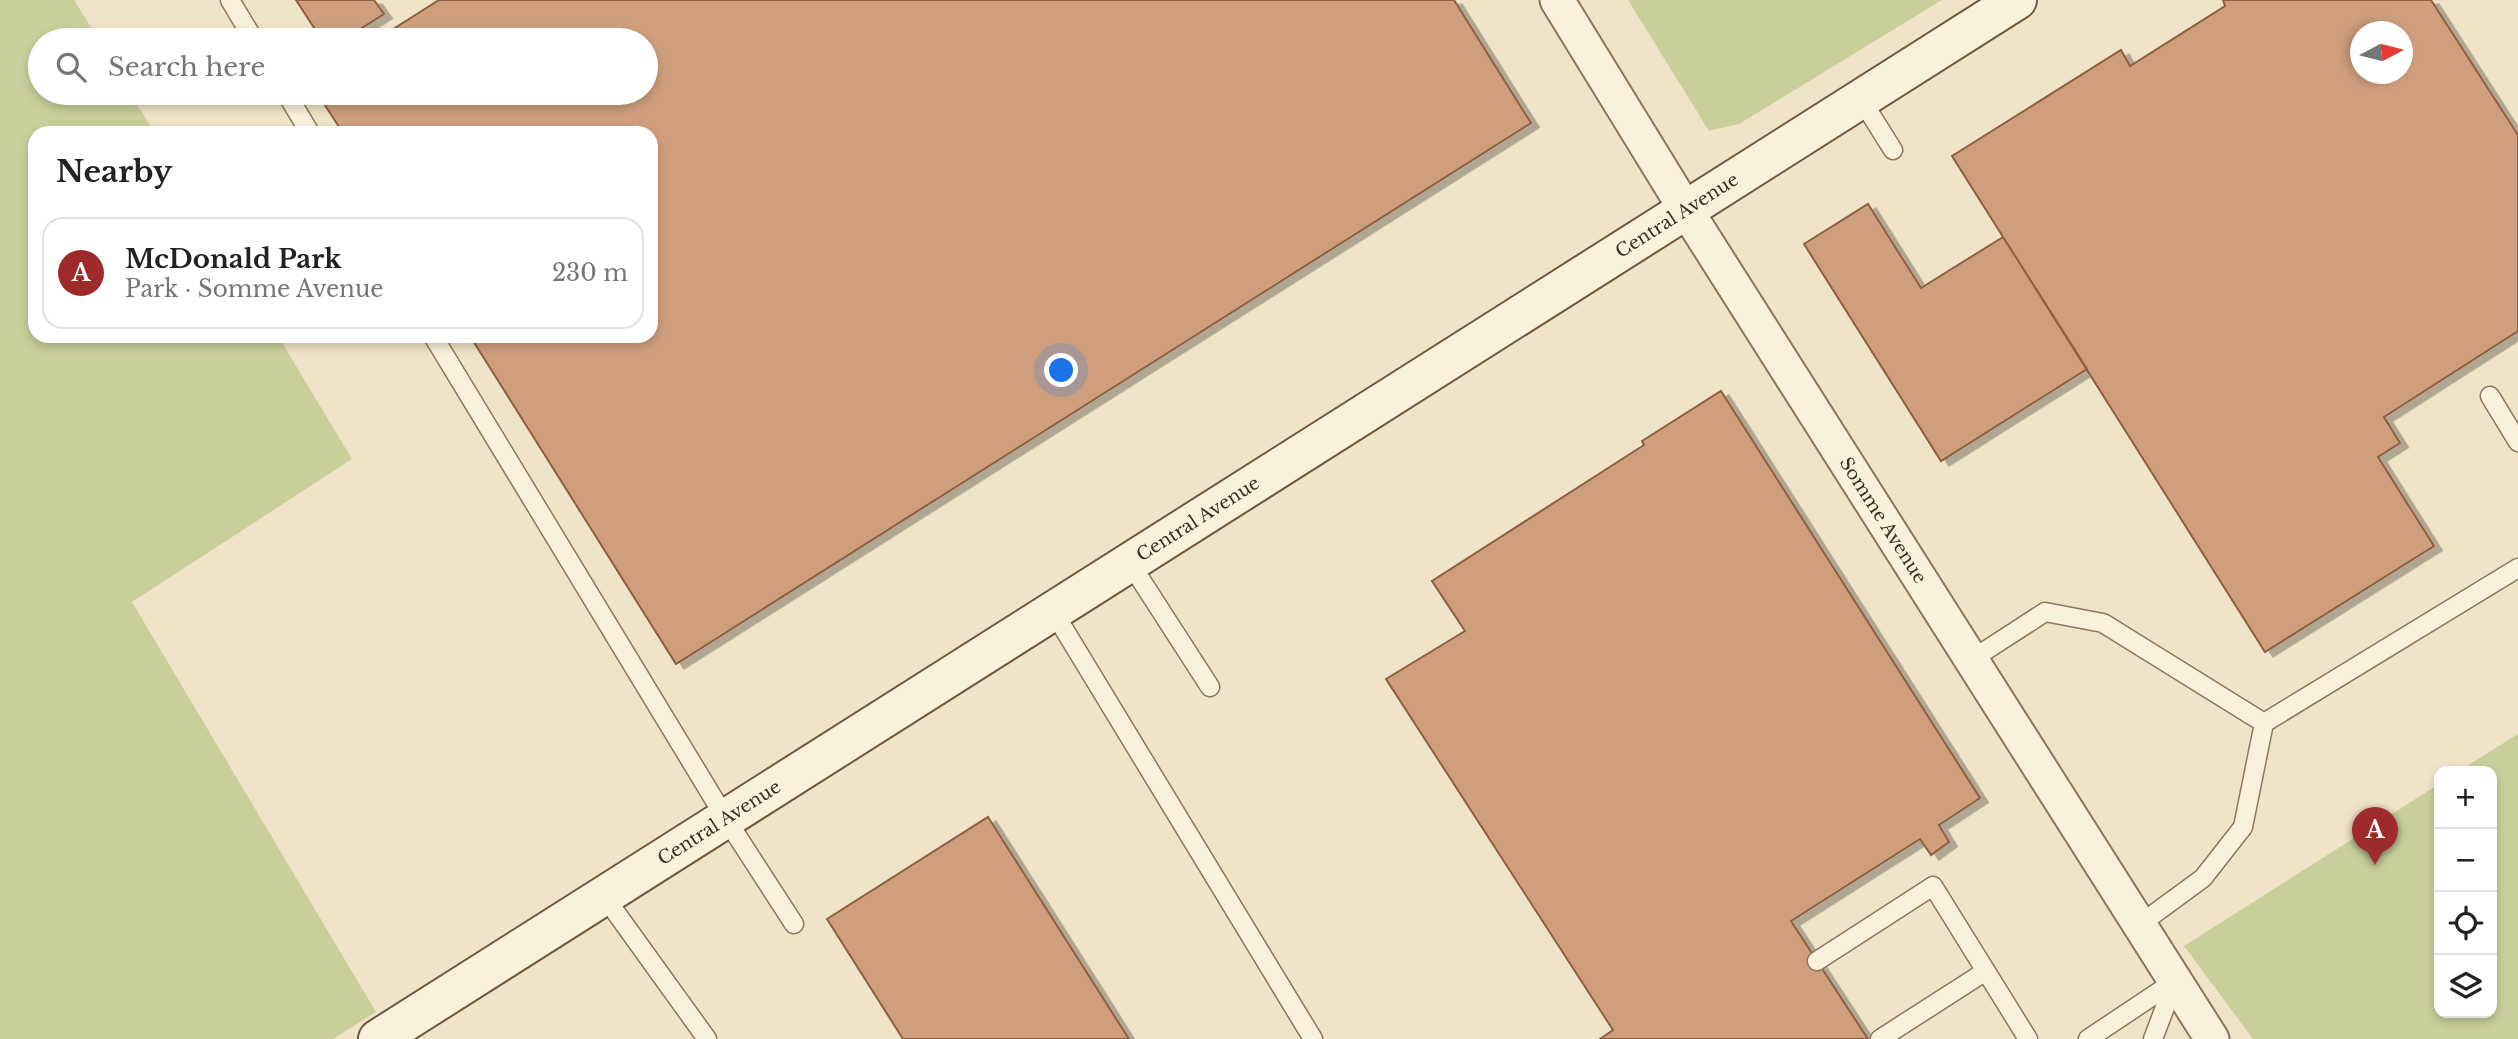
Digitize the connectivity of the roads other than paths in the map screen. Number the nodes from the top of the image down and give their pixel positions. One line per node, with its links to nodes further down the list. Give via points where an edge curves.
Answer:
1 (230, 0): 4 (lane)
2 (1557, 0): 9 (street, Somme Avenue)
3 (2017, 0): 5 (street, Central Avenue)
4 (247, 28)
5 (1861, 99): 8 (lane); 9 (street, Central Avenue)
6 (293, 105): 7 (lane)
7 (306, 126)
8 (1893, 150)
9 (1686, 210): 13 (street, Central Avenue); 16 (street, Somme Avenue)
10 (437, 343): 19 (lane)
11 (2490, 396): 12 (lane)
12 (2518, 442)
13 (1130, 563): 15 (street, Central Avenue); 17 (lane)
14 (2518, 568): 18 (lane)
15 (1053, 611): 19 (street, Central Avenue); 28 (lane)
16 (1971, 660): 18 (lane, via 2045,612 2103,623); 22 (street, Somme Avenue)
17 (1210, 687)
18 (2264, 723): 22 (lane, via 2243,827 2203,878)
19 (726, 819): 20 (street, Central Avenue); 21 (lane)
20 (604, 896): 26 (street, Central Avenue); 27 (lane)
21 (794, 924)
22 (2139, 925): 25 (street, Somme Avenue)
23 (1817, 961): 24 (lane, via 1933,886)
24 (1986, 971): 29 (lane); 30 (lane)
25 (2175, 981): 31 (lane); 32 (lane); 33 (street, Somme Avenue)
26 (378, 1039)
27 (707, 1039)
28 (1313, 1039)
29 (1880, 1039)
30 (2028, 1039)
31 (2088, 1039)
32 (2153, 1039)
33 (2212, 1039)

